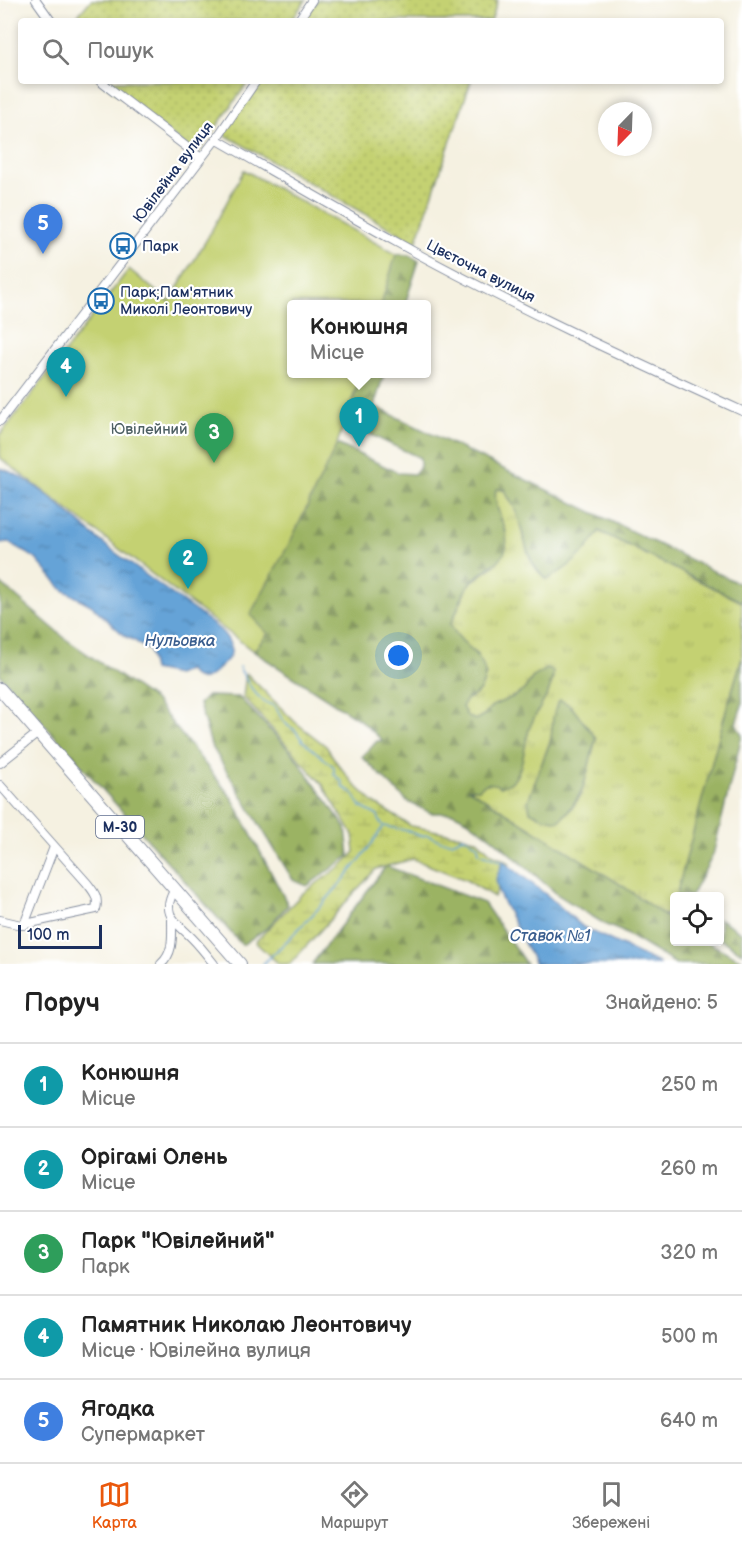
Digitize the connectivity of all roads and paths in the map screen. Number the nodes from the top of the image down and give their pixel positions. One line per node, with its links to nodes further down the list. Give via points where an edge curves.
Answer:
1 (36, 0): 3 (street)
2 (312, 0): 4 (street)
3 (49, 18)
4 (300, 18)
5 (104, 84): 8 (street)
6 (254, 84): 7 (street, Ювілейна вулиця)
7 (216, 139): 8 (street, Ювілейна вулиця); 9 (street, Цвєточна вулиця, via 518,306)
8 (201, 158): 10 (street, Ювілейна вулиця)
9 (742, 411)
10 (0, 421)
11 (0, 689): 12 (highway, М-30)
12 (38, 733): 13 (street); 16 (highway, М-30)
13 (0, 763)
14 (0, 785): 15 (street)
15 (54, 847): 19 (street); 19 (street, via 95,894 96,909)
16 (175, 889): 18 (street, via 168,909); 22 (highway, М-30)
17 (0, 920): 19 (street)
18 (172, 920): 20 (street, via 172,947); 21 (street)
19 (24, 925)
20 (161, 964)
21 (214, 964)
22 (240, 964)

